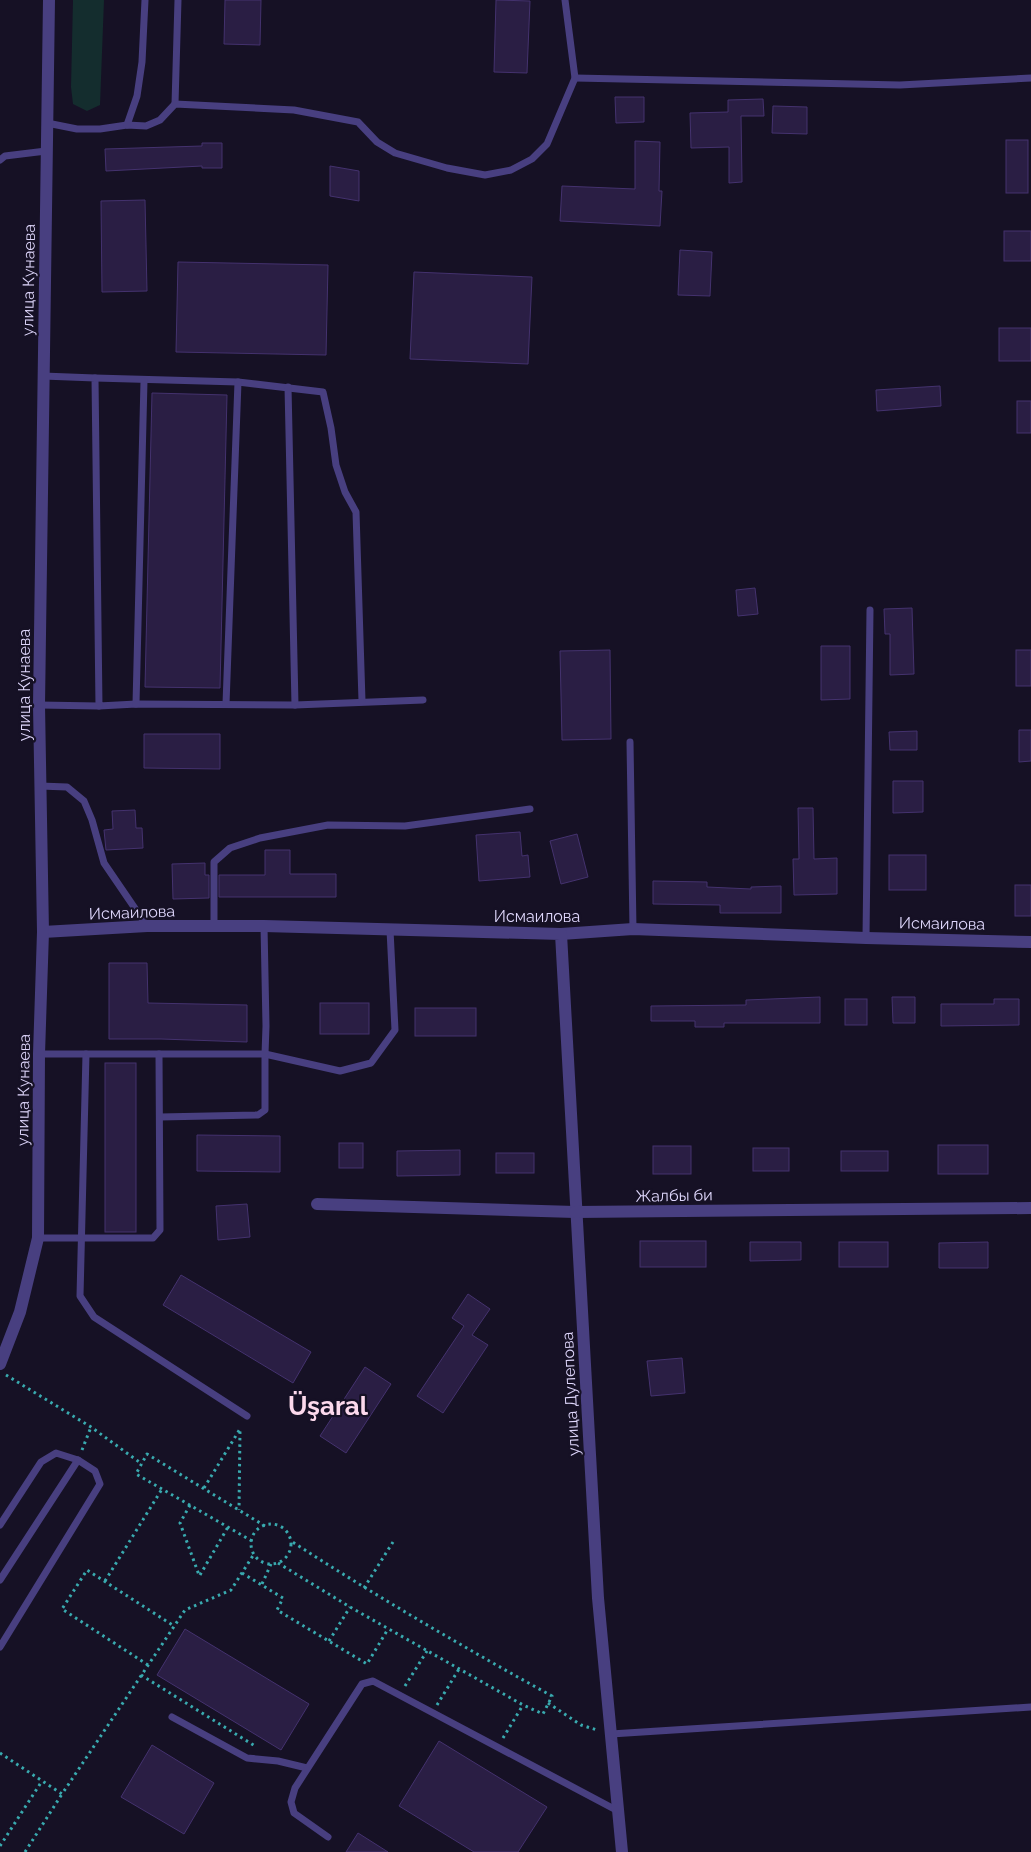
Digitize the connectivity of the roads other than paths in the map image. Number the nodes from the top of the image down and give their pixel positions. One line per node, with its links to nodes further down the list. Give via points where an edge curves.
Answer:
1 (49, 0): 8 (street, улица Кунаева)
2 (144, 0): 9 (lane, via 142,62 137,96)
3 (178, 0): 7 (lane)
4 (565, 0): 5 (lane)
5 (574, 78): 6 (lane, via 900,85); 7 (lane, via 541,152 512,170 485,175 395,153 377,142 358,122 294,110)
6 (1031, 78)
7 (175, 104): 9 (lane, via 160,120 146,126)
8 (47, 123): 9 (lane, via 77,129); 10 (street, улица Кунаева)
9 (126, 125)
10 (46, 151): 11 (lane, via 5,156); 12 (street, улица Кунаева)
11 (0, 160)
12 (43, 376): 13 (lane); 22 (street, улица Кунаева)
13 (95, 378): 14 (lane); 24 (lane)
14 (144, 381): 15 (lane); 20 (lane)
15 (238, 382): 16 (lane); 21 (lane)
16 (288, 387): 19 (lane, via 323,392 336,465 356,512); 23 (lane)
17 (870, 610): 35 (lane)
18 (423, 700): 19 (lane)
19 (362, 701): 23 (lane)
20 (136, 704): 21 (lane); 24 (lane)
21 (226, 704): 23 (lane)
22 (39, 705): 24 (lane); 26 (street, улица Кунаева)
23 (295, 705)
24 (100, 706)
25 (630, 742): 31 (lane)
26 (40, 786): 28 (lane, via 67,787 84,801 104,863); 33 (street, улица Кунаева)
27 (530, 809): 29 (lane, via 405,826 328,825 260,838 230,848 214,862)
28 (147, 926): 29 (street, Исмаилова); 33 (street, Исмаилова)
29 (214, 926): 30 (street, Исмаилова)
30 (264, 926): 32 (street, Исмаилова); 40 (lane)
31 (633, 929): 34 (street, Исмаилова); 35 (street, Исмаилова)
32 (390, 930): 34 (street, Исмаилова); 40 (lane, via 395,1030 370,1063 340,1071)
33 (43, 932): 37 (street, улица Кунаева)
34 (561, 934): 44 (street, улица Дулепова)
35 (866, 938): 36 (street, Исмаилова)
36 (1031, 942)
37 (39, 1054): 38 (lane); 45 (street, улица Кунаева)
38 (86, 1054): 39 (lane); 46 (lane)
39 (159, 1054): 40 (lane); 41 (lane)
40 (265, 1054): 41 (lane, via 264,1110 258,1115)
41 (160, 1117): 46 (lane, via 160,1230 153,1238)
42 (317, 1204): 44 (street, Жалбы би)
43 (1031, 1208): 44 (street, Жалбы би)
44 (576, 1212): 55 (street, улица Дулепова, via 598,1598)
45 (38, 1238): 46 (lane); 47 (street, улица Кунаева, via 20,1312)
46 (82, 1238): 48 (lane, via 80,1296 94,1317)
47 (0, 1364)
48 (246, 1416)
49 (78, 1460): 50 (lane, via 56,1453 41,1462); 51 (lane); 52 (lane, via 95,1471 100,1484)
50 (0, 1525)
51 (0, 1580)
52 (0, 1647)
53 (1031, 1707): 55 (lane)
54 (172, 1717): 56 (lane, via 246,1758)
55 (611, 1734): 57 (street, улица Дулепова)
56 (306, 1768): 57 (lane, via 362,1684 373,1681); 58 (lane, via 291,1802 294,1813)
57 (618, 1811): 59 (street, улица Дулепова)
58 (328, 1837)
59 (622, 1852)

